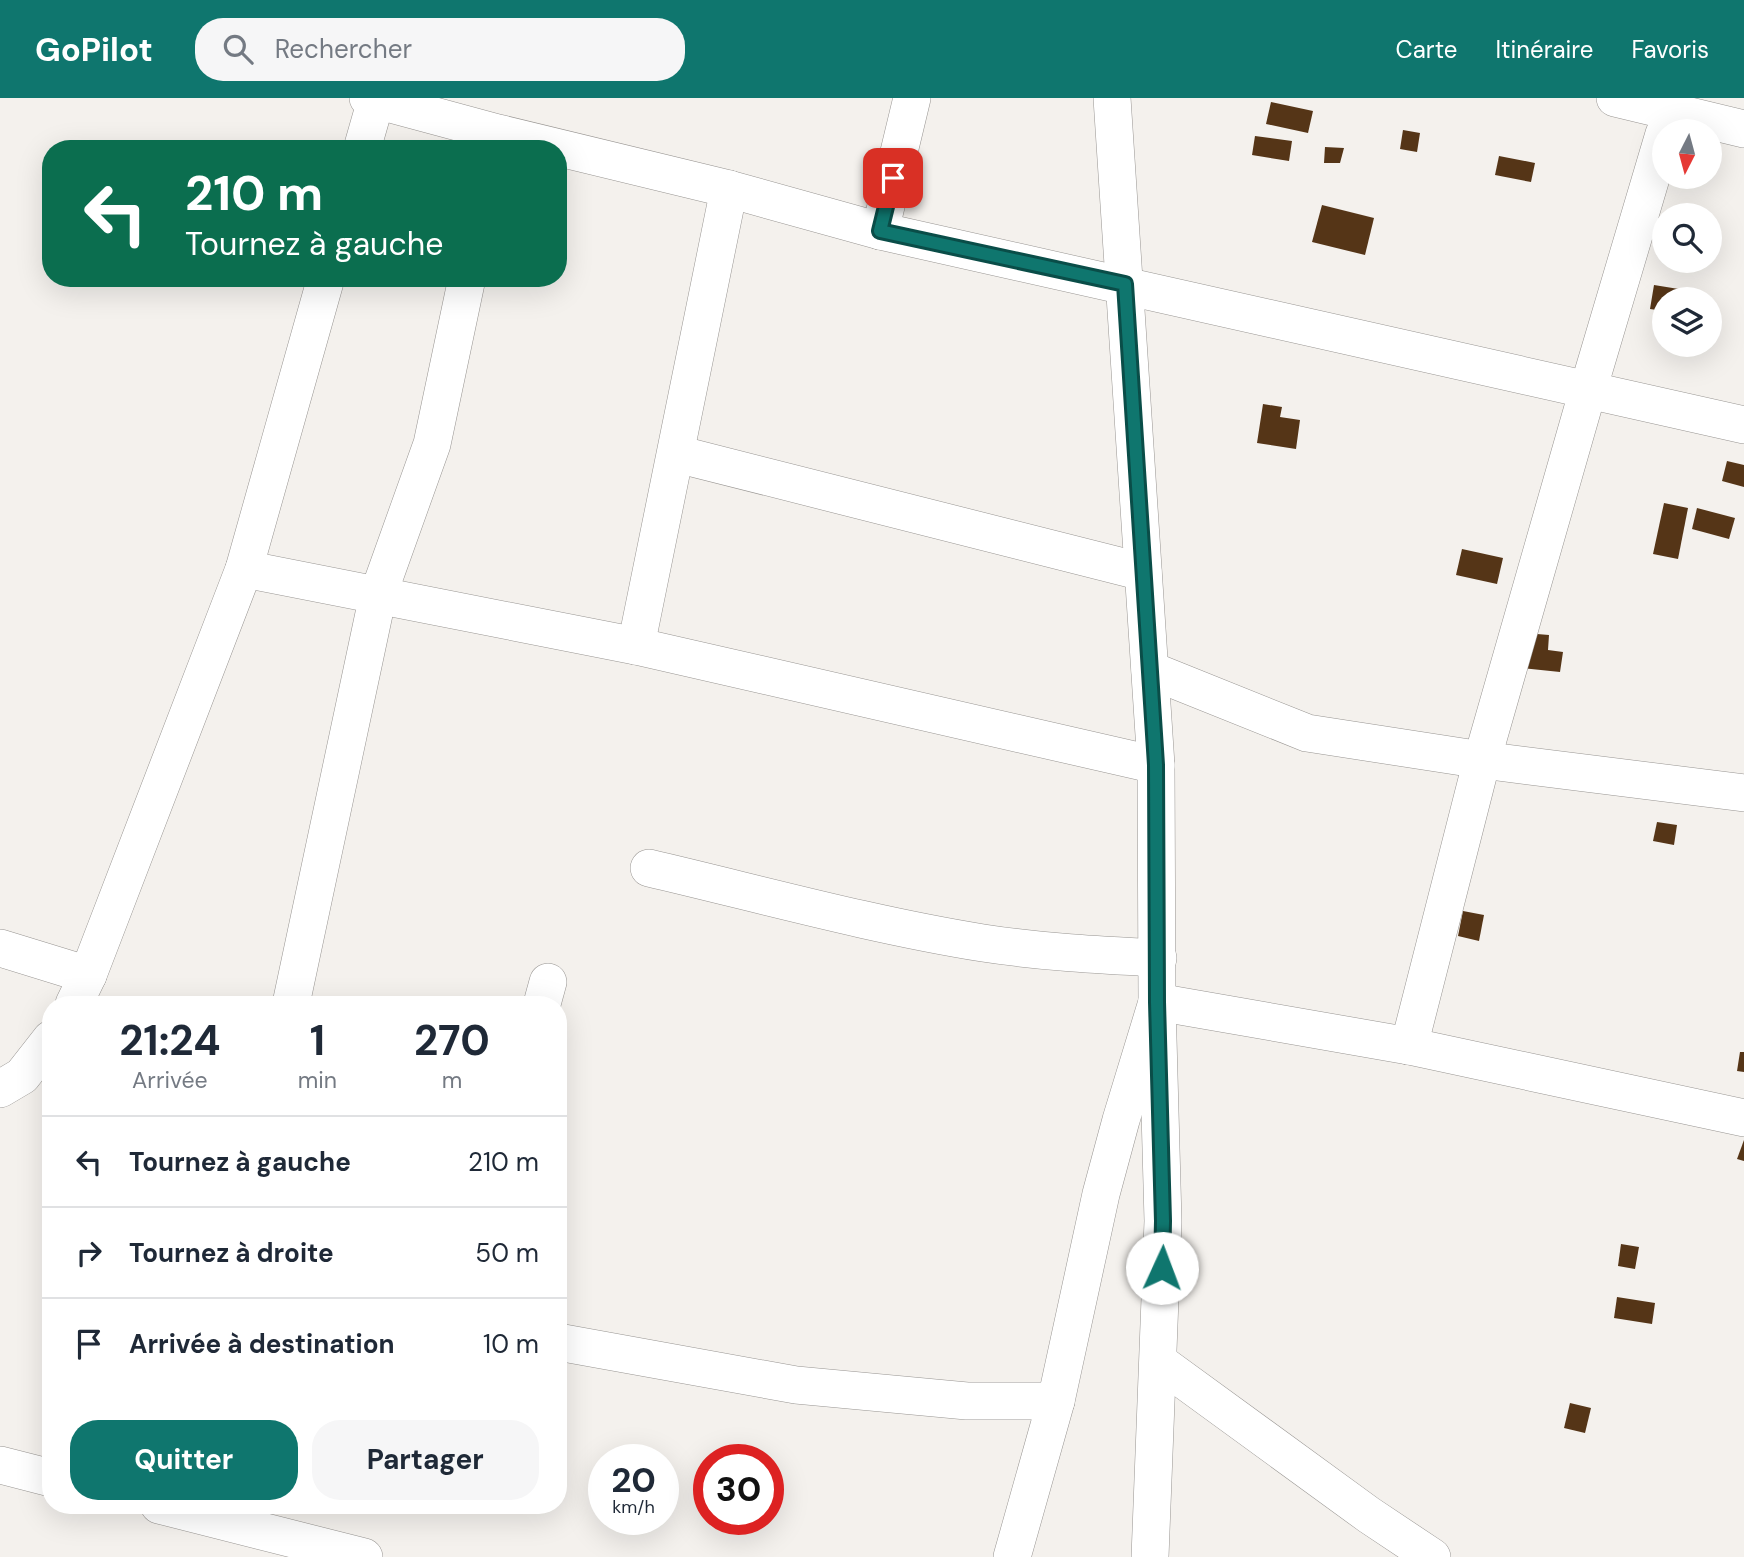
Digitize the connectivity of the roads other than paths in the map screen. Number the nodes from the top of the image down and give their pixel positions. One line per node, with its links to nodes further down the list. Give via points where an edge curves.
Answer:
1 (912, 98): 14 (street)
2 (1112, 98): 15 (street)
3 (1615, 98): 6 (street)
4 (372, 99): 5 (street); 9 (street)
5 (437, 106): 10 (street)
6 (1669, 119)
7 (1722, 127): 8 (street)
8 (1744, 130)
9 (364, 140)
10 (495, 140)
11 (567, 155): 13 (street)
12 (1652, 176): 18 (street)
13 (729, 189): 14 (street); 20 (street)
14 (880, 231): 15 (street)
15 (1125, 284): 18 (street); 22 (street)
16 (323, 287): 21 (street)
17 (465, 287): 23 (street, via 432,444)
18 (1588, 390): 19 (street); 26 (street)
19 (1744, 425)
20 (677, 454): 22 (street); 24 (street)
21 (244, 569): 23 (street); 32 (street)
22 (1143, 572): 25 (street)
23 (378, 595): 24 (street); 33 (street)
24 (636, 646): 27 (street)
25 (1150, 670): 26 (street, via 1307,733); 27 (street)
26 (1482, 760): 28 (street); 35 (street)
27 (1156, 765): 31 (street)
28 (1744, 793)
29 (649, 869): 31 (street, via 982,943)
30 (0, 948): 32 (street)
31 (1158, 958): 34 (street)
32 (81, 990)
33 (293, 996)
34 (1157, 1002): 35 (street); 40 (street, via 1163,1221); 41 (street, via 1101,1194)
35 (1409, 1046): 38 (street)
36 (42, 1050): 37 (street, via 22,1076)
37 (0, 1089)
38 (1744, 1118)
39 (567, 1344): 41 (street, via 796,1385 967,1401)
40 (1159, 1362): 47 (street); 48 (street)
41 (1056, 1401): 46 (street)
42 (0, 1465): 43 (street)
43 (42, 1476)
44 (199, 1514): 45 (street)
45 (364, 1557)
46 (1013, 1557)
47 (1150, 1557)
48 (1432, 1557)

